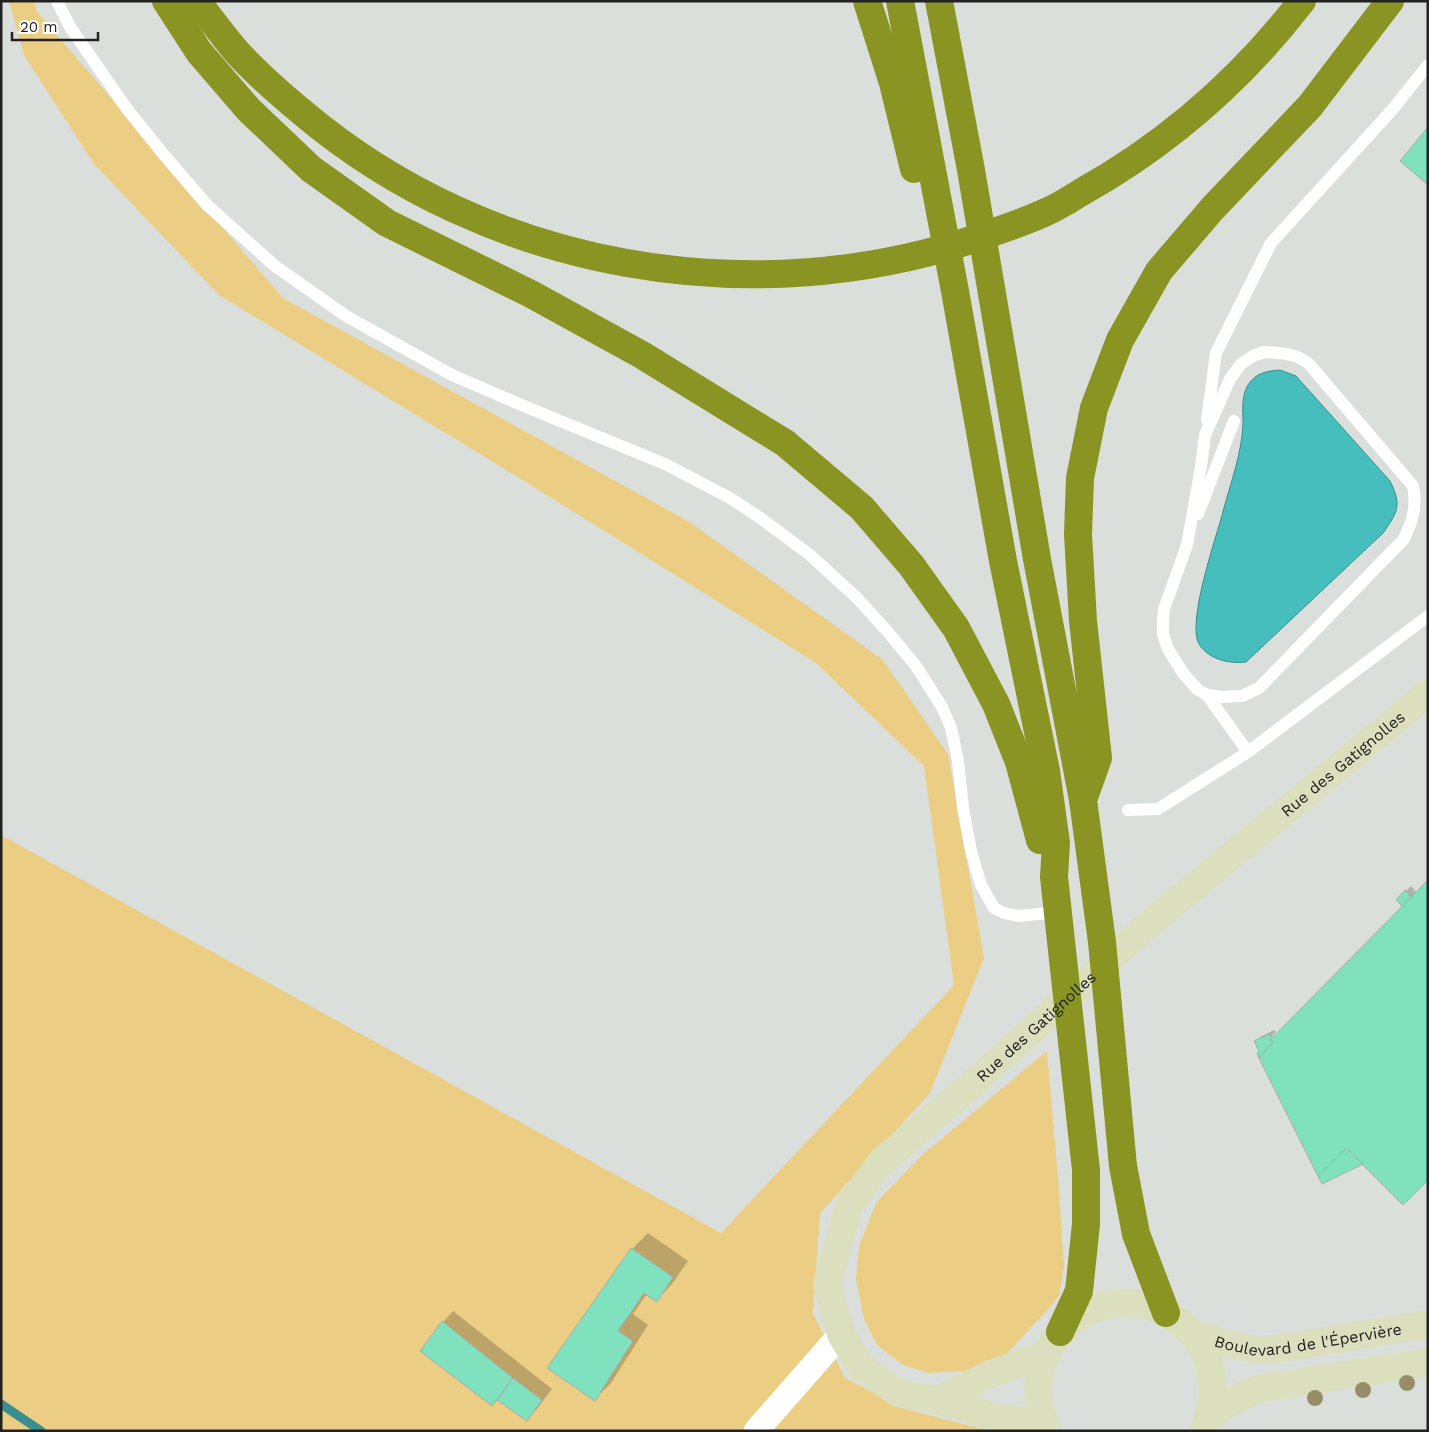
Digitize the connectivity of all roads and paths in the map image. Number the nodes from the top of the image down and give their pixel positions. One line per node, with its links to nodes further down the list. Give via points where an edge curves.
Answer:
1 (57, 1): 21 (lane, via 70,27 122,102 164,155 207,205 275,266 346,316 452,374 665,464 730,498 810,554 887,630 916,666 942,707 951,728 958,761 971,851 981,885 994,908 1018,916)
2 (166, 1): 20 (highway, via 199,52 250,110 311,169 387,223 531,294 659,365 785,443 862,508 911,565 956,628 996,704 1019,762 1042,848)
3 (197, 1): 7 (highway, via 237,52 277,92 364,160 413,188 514,234 566,250 622,263 734,275 791,274 881,263 954,246 1046,212 1109,177 1197,112 1277,33)
4 (867, 1): 10 (highway, via 893,83 937,271)
5 (900, 1): 10 (highway)
6 (939, 1): 18 (highway, via 971,170 1036,560)
7 (1302, 1)
8 (1390, 1): 18 (highway, via 1310,106 1212,209 1159,271 1117,349 1094,408 1080,478 1078,534 1083,621 1098,758)
9 (1428, 65): 12 (lane, via 1392,110 1272,243 1216,353)
10 (955, 291): 20 (highway, via 1003,561 1046,771 1056,842)
11 (1234, 421): 13 (lane)
12 (1205, 435): 13 (lane); 16 (lane, via 1230,379 1241,364 1264,352 1300,356 1405,475 1413,486 1416,501 1413,521 1404,539 1259,688 1242,696)
13 (1187, 545): 16 (lane, via 1164,609 1163,634 1168,649 1183,672 1197,689)
14 (1428, 616): 17 (lane)
15 (1428, 693): 25 (street, Rue des Gatignolles, via 1143,930 881,1162 849,1205 828,1284)
16 (1207, 695): 17 (lane)
17 (1248, 752): 19 (lane, via 1158,809)
18 (1083, 800): 22 (highway, via 1109,1007 1122,1166 1136,1234)
19 (1128, 810)
20 (1054, 877): 21 (highway)
21 (1058, 912): 26 (highway, via 1086,1170 1086,1224 1079,1291)
22 (1166, 1313): 24 (street); 26 (street, via 1136,1304 1115,1304 1095,1309 1076,1319)
23 (1428, 1324): 24 (street, Boulevard de l'Épervière, via 1257,1350)
24 (1190, 1332): 29 (street, via 1207,1358 1212,1378 1213,1399)
25 (841, 1334): 28 (street, Rue des Gatignolles, via 860,1366 898,1393); 31 (street)
26 (1053, 1343): 28 (street); 30 (street, via 1040,1372 1038,1390 1039,1408)
27 (1428, 1362): 29 (street, via 1258,1389 1230,1402)
28 (937, 1400): 30 (street, Rue des Gatignolles)
29 (1206, 1425)
30 (1046, 1428)
31 (756, 1431)

